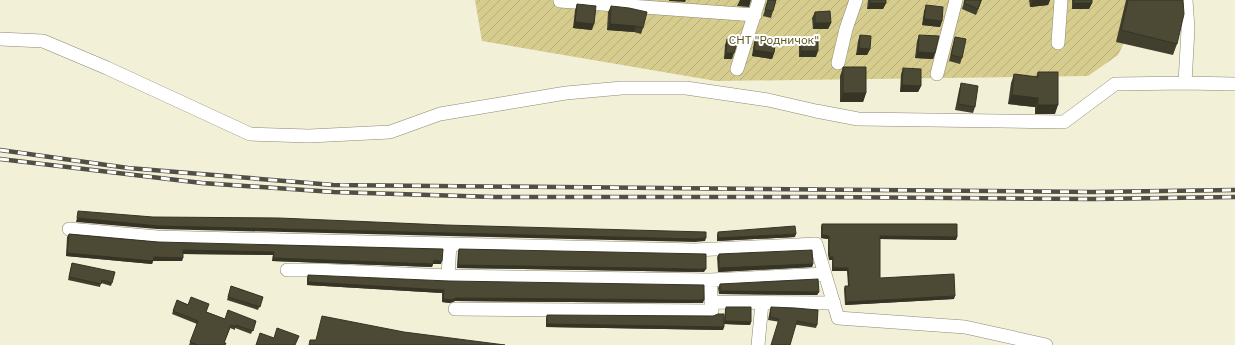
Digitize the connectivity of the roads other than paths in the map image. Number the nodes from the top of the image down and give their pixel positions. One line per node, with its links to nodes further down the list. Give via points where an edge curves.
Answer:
1 (560, 0): 7 (street)
2 (759, 0): 7 (street)
3 (856, 0): 10 (street)
4 (956, 0): 12 (street)
5 (1061, 0): 9 (street)
6 (1186, 0): 13 (street, via 1188,29)
7 (754, 15): 11 (street)
8 (0, 39): 13 (street, via 43,41 250,134 309,136 390,132 440,114 566,92 622,88 686,88 768,100 858,119 1064,122 1115,84)
9 (1058, 43)
10 (838, 63)
11 (737, 69)
12 (938, 74)
13 (1185, 83): 14 (street)
14 (1235, 84)
15 (69, 229): 16 (street, via 157,237)
16 (450, 244): 18 (street, via 695,250 816,244); 19 (street)
17 (287, 270): 19 (street)
18 (825, 274): 20 (street); 23 (street)
19 (448, 276): 20 (street)
20 (710, 280): 21 (street)
21 (711, 302): 22 (street); 24 (street, via 712,311)
22 (762, 303): 23 (street); 25 (street)
23 (834, 303): 26 (street, via 838,318 965,327)
24 (455, 309)
25 (758, 345)
26 (1046, 345)

